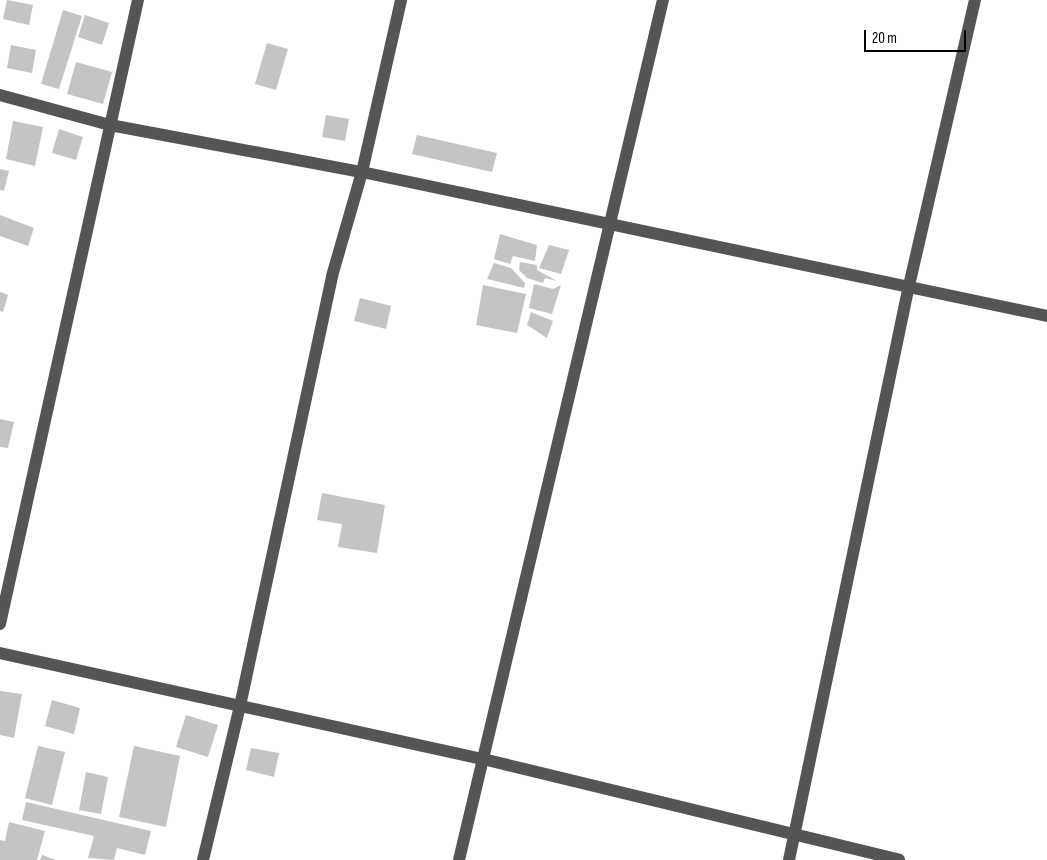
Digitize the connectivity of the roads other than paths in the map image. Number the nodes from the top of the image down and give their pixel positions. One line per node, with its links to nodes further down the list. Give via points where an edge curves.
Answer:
1 (138, 0): 6 (street)
2 (401, 0): 7 (street)
3 (663, 0): 8 (street)
4 (975, 0): 9 (street)
5 (0, 95): 6 (street)
6 (110, 125): 7 (street); 11 (street)
7 (362, 172): 8 (street); 13 (street, via 332,276)
8 (610, 227): 9 (street); 14 (street)
9 (908, 290): 10 (street); 15 (street)
10 (1047, 316)
11 (0, 624)
12 (0, 653): 13 (street)
13 (240, 706): 14 (street); 16 (street)
14 (483, 758): 15 (street); 17 (street)
15 (794, 832): 18 (street); 19 (street)
16 (202, 860)
17 (459, 860)
18 (789, 860)
19 (898, 860)

